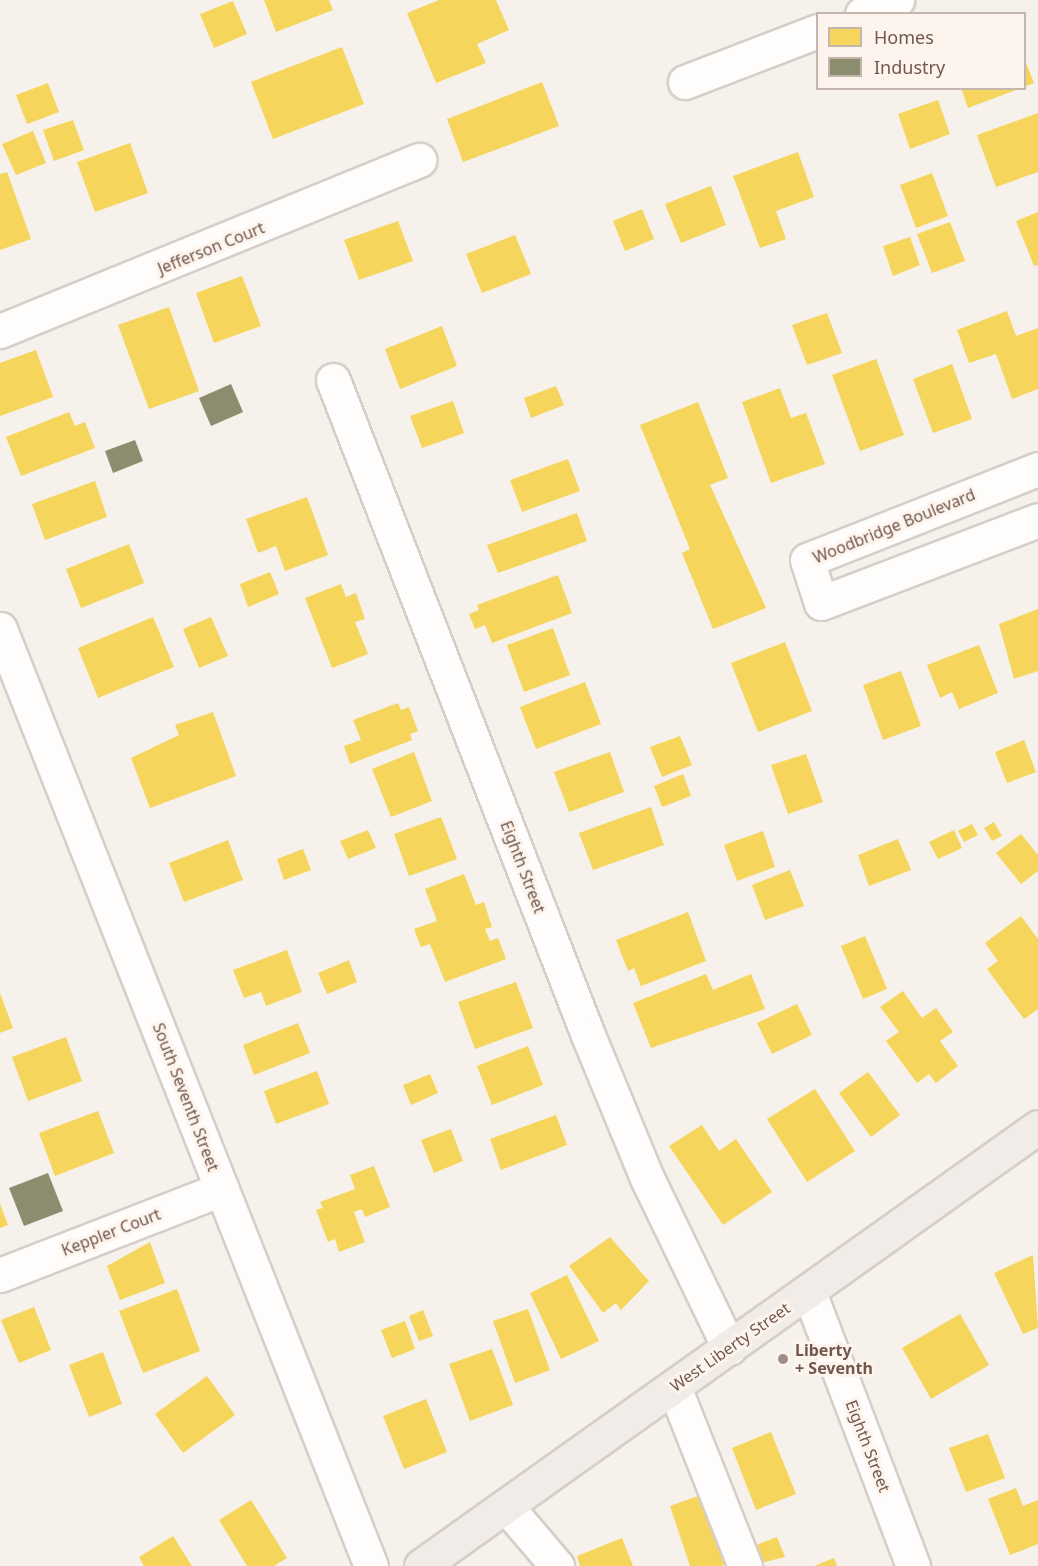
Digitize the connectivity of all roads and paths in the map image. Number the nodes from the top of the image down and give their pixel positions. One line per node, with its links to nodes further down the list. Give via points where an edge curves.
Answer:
1 (897, 0): 2 (street)
2 (867, 12)
3 (816, 32): 4 (street)
4 (685, 82)
5 (420, 160): 6 (street, Jefferson Court)
6 (0, 331)
7 (333, 380): 15 (street, Eighth Street, via 588,1035 647,1178)
8 (1038, 469): 9 (street, Woodbridge Boulevard, via 807,561 821,603)
9 (1038, 520)
10 (0, 629): 12 (street, South Seventh Street)
11 (1038, 1127): 14 (main road, West Liberty Street)
12 (222, 1189): 13 (street, Keppler Court); 18 (street, South Seventh Street)
13 (0, 1275)
14 (809, 1292): 15 (main road, West Liberty Street); 22 (street, Eighth Street)
15 (729, 1348): 16 (main road, West Liberty Street)
16 (675, 1387): 17 (main road, West Liberty Street); 21 (street)
17 (506, 1506): 19 (main road, West Liberty Street); 20 (street)
18 (371, 1566)
19 (422, 1566)
20 (557, 1566)
21 (746, 1566)
22 (913, 1566)

